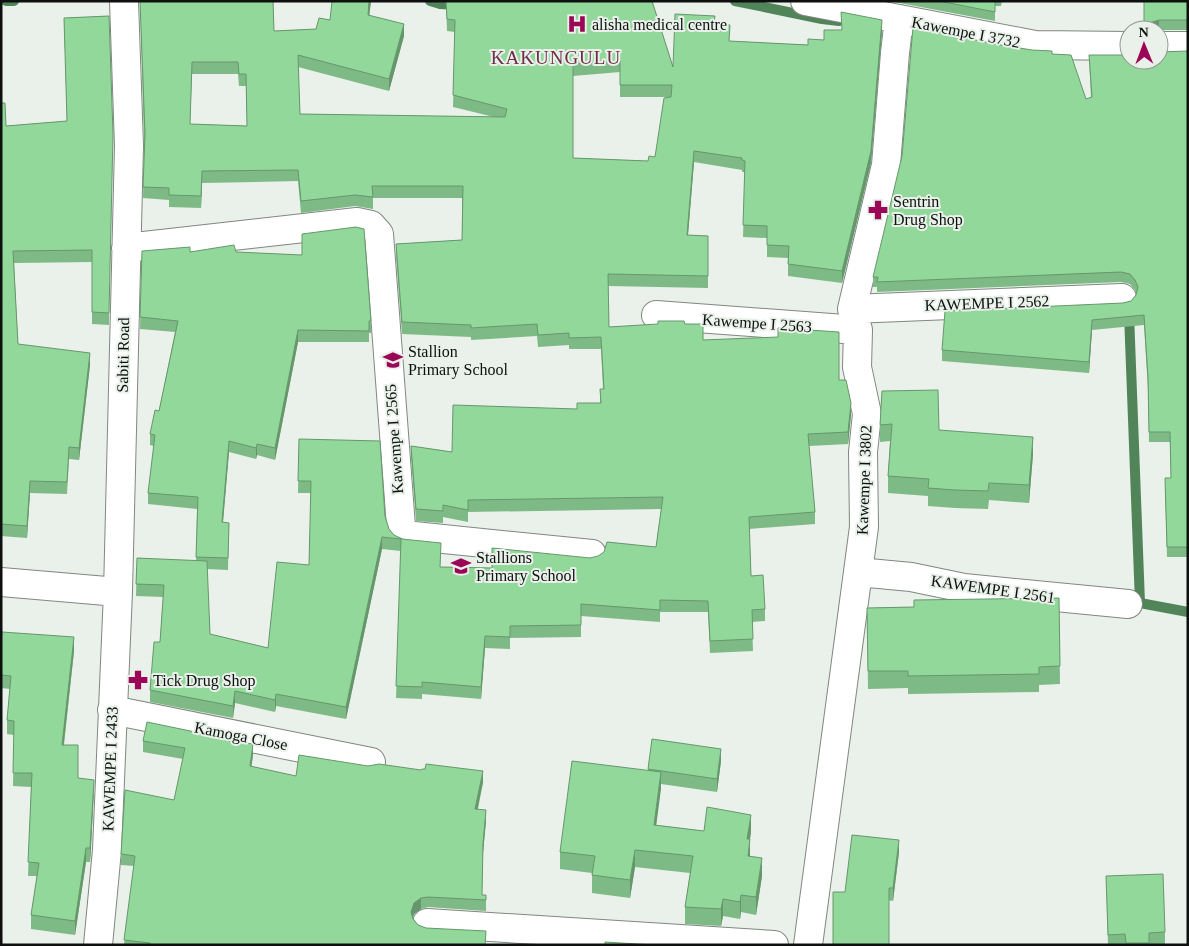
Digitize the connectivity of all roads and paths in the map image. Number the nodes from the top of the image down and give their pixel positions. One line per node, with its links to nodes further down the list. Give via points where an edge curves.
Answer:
1 (124, 1): 7 (street, Sabiti Road, via 129,146)
2 (805, 1): 3 (street, Kawempe I 3732)
3 (899, 19): 4 (street, Kawempe I 3732, via 1035,45); 10 (street, Kawempe I 3802, via 886,166)
4 (1119, 46)
5 (1169, 46): 6 (street)
6 (1188, 46)
7 (126, 248): 11 (street, Kawempe I 2565, via 357,222 371,225 379,234 400,527 404,535); 14 (street, Sabiti Road)
8 (1122, 298): 10 (street, KAWEMPE I 2562)
9 (656, 315): 10 (street, Kawempe I 2563)
10 (855, 320): 12 (street, Kawempe I 3802, via 857,367 867,414 863,452 864,527)
11 (592, 554)
12 (858, 572): 15 (street, KAWEMPE I 2561, via 911,577 964,588); 21 (street, Kawempe I 3802)
13 (1, 582): 14 (street)
14 (118, 592): 16 (street, KAWEMPE I 2433)
15 (1128, 604)
16 (112, 710): 17 (street, Kamoga Close); 19 (street, KAWEMPE I 2433, via 107,850)
17 (371, 762)
18 (427, 923): 20 (street)
19 (98, 945)
20 (774, 945)
21 (808, 945)

